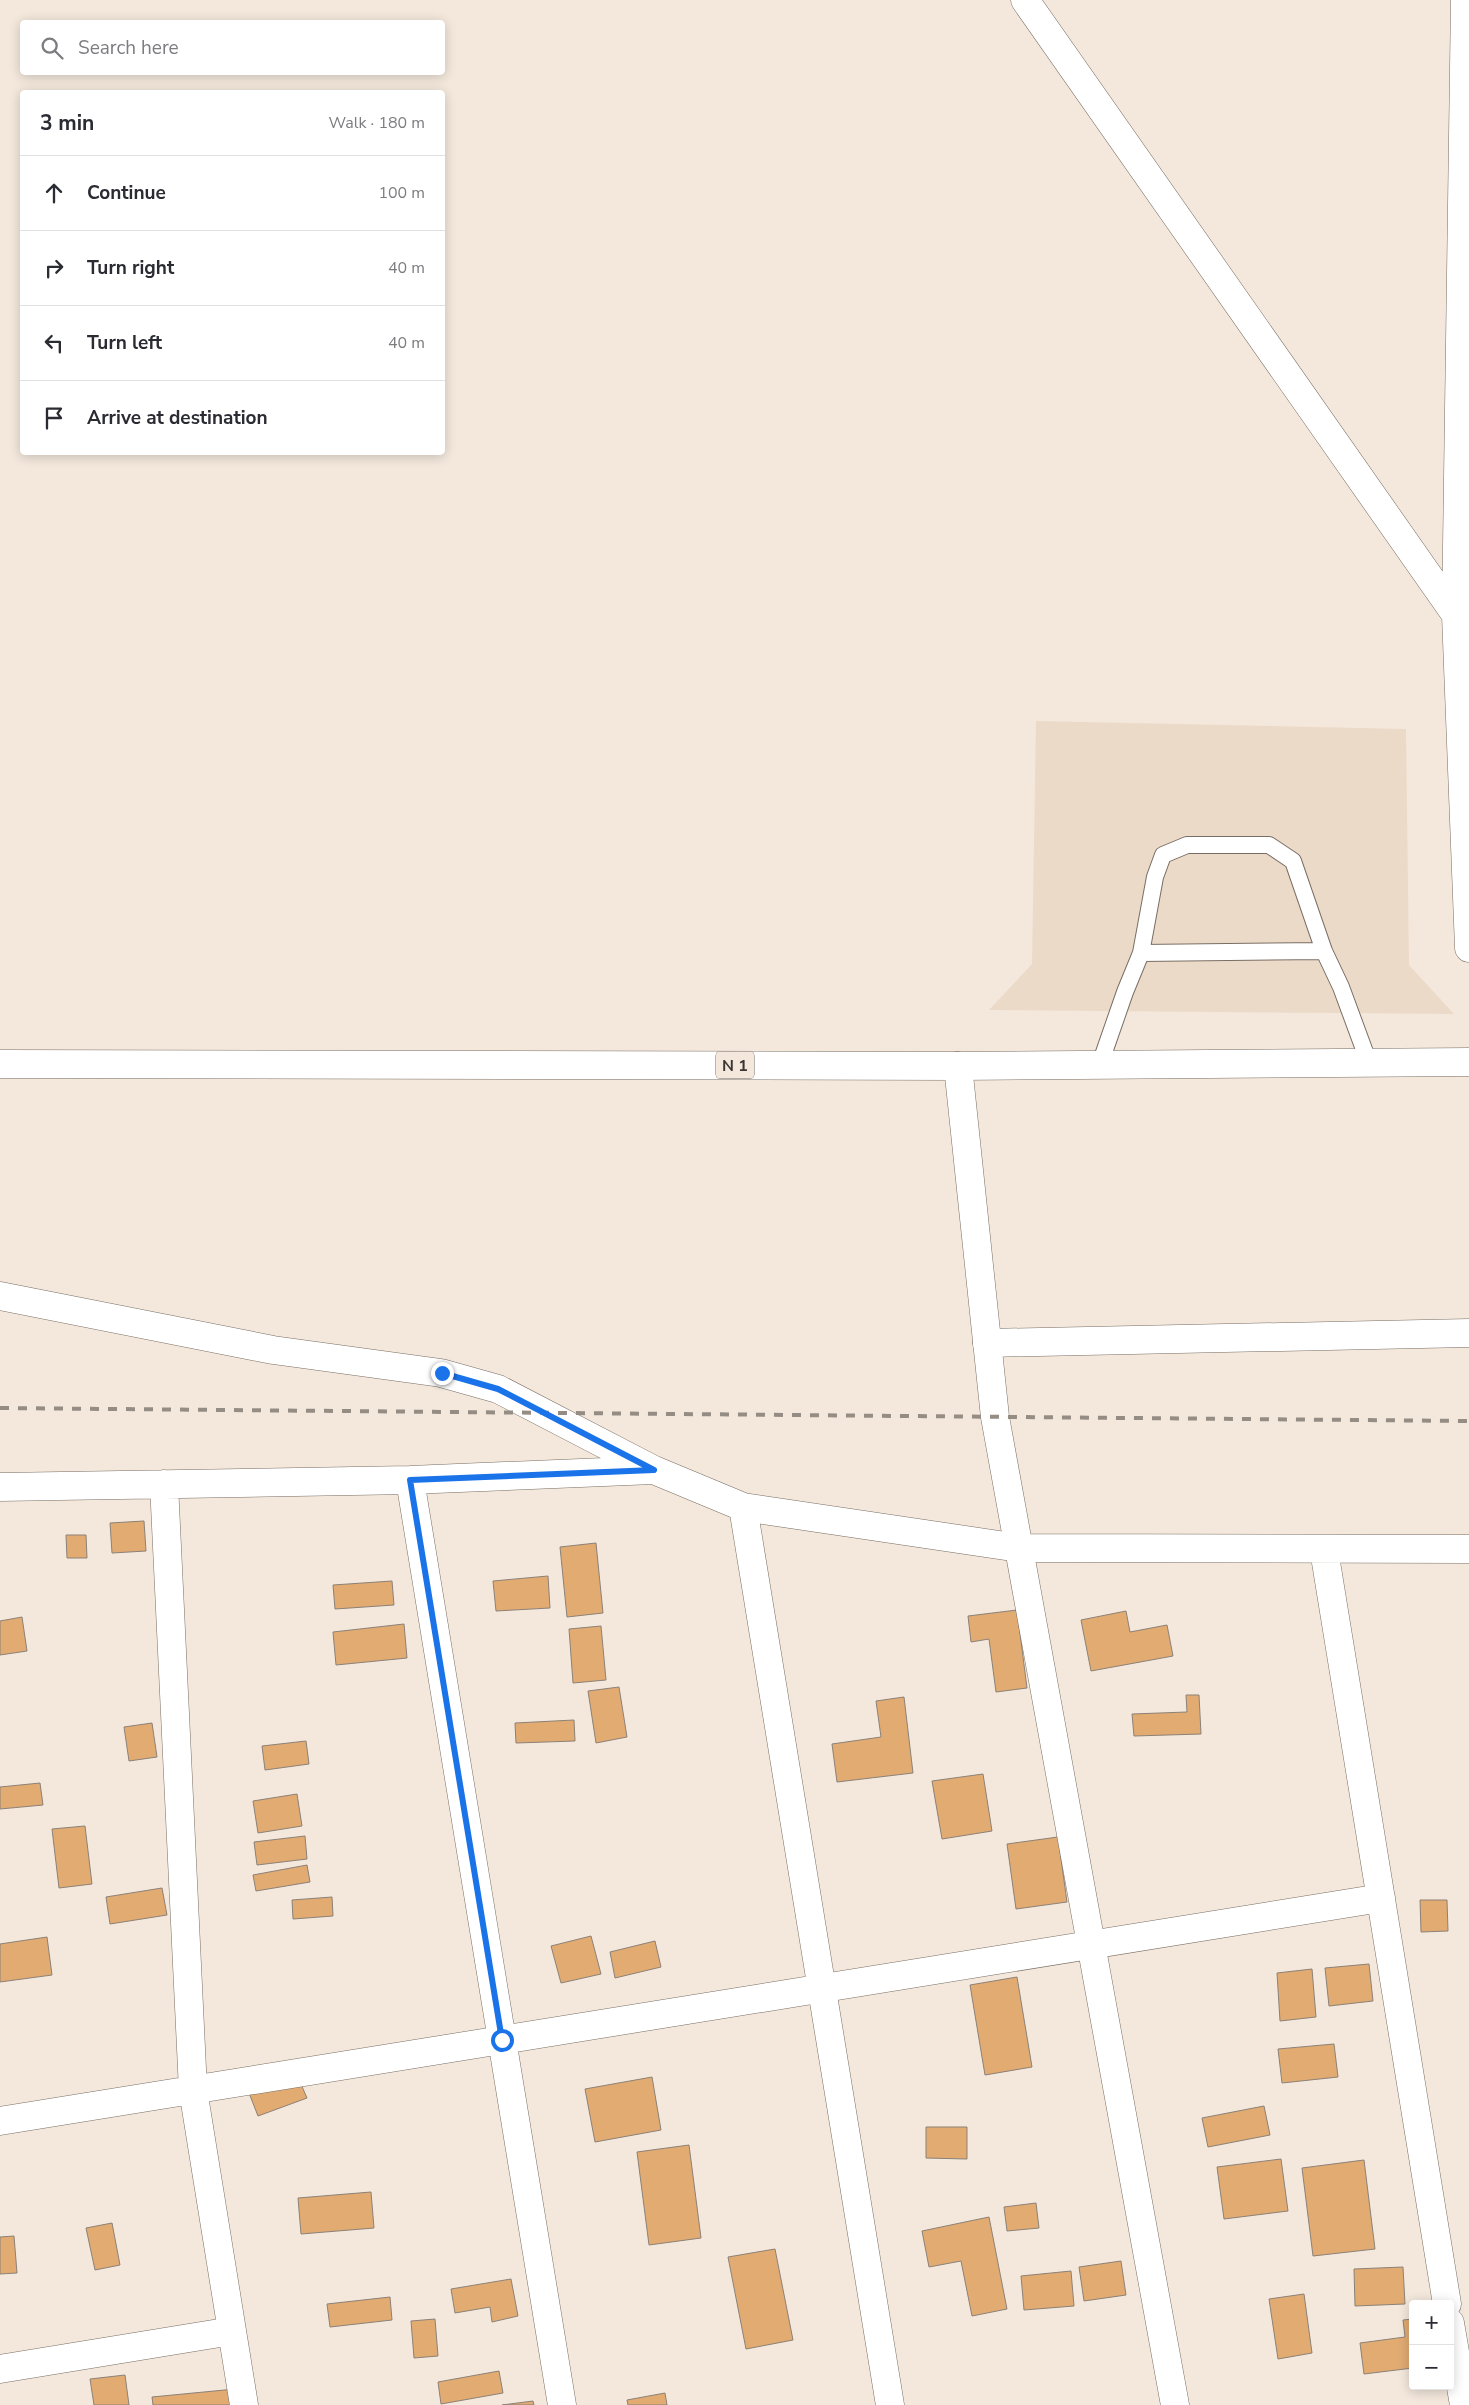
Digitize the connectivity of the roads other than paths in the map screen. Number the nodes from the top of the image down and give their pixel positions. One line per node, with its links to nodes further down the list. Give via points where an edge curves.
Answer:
1 (1025, 0): 3 (main road)
2 (1465, 0): 3 (main road)
3 (1456, 615): 4 (main road)
4 (1469, 948)
5 (1324, 951): 6 (lane); 6 (lane, via 1293,861 1268,845 1187,845 1163,855 1155,877); 7 (lane)
6 (1141, 953): 10 (lane)
7 (1369, 1062): 8 (main road, N 1); 10 (main road, N 1)
8 (1469, 1062)
9 (0, 1064): 11 (main road, N 1)
10 (1100, 1064): 11 (main road, N 1)
11 (958, 1066): 14 (main road)
12 (0, 1296): 15 (main road, via 273,1350 442,1373 498,1389)
13 (1469, 1334): 14 (main road)
14 (988, 1343): 20 (main road, via 995,1417)
15 (654, 1470): 16 (main road); 19 (main road)
16 (410, 1480): 17 (main road); 26 (main road)
17 (164, 1484): 18 (main road); 27 (main road)
18 (0, 1487)
19 (743, 1507): 20 (main road); 25 (main road)
20 (1019, 1548): 22 (main road); 24 (main road)
21 (1469, 1549): 22 (main road)
22 (1324, 1550): 23 (main road)
23 (1381, 1898): 24 (main road); 29 (main road)
24 (1091, 1945): 25 (main road); 36 (main road)
25 (822, 1989): 26 (main road); 35 (main road)
26 (502, 2040): 27 (main road); 34 (main road)
27 (193, 2090): 28 (main road); 30 (main road)
28 (0, 2121)
29 (1446, 2300)
30 (232, 2331): 32 (main road); 33 (main road)
31 (1454, 2345): 37 (main road)
32 (0, 2368)
33 (244, 2405)
34 (562, 2405)
35 (890, 2405)
36 (1175, 2405)
37 (1464, 2405)

